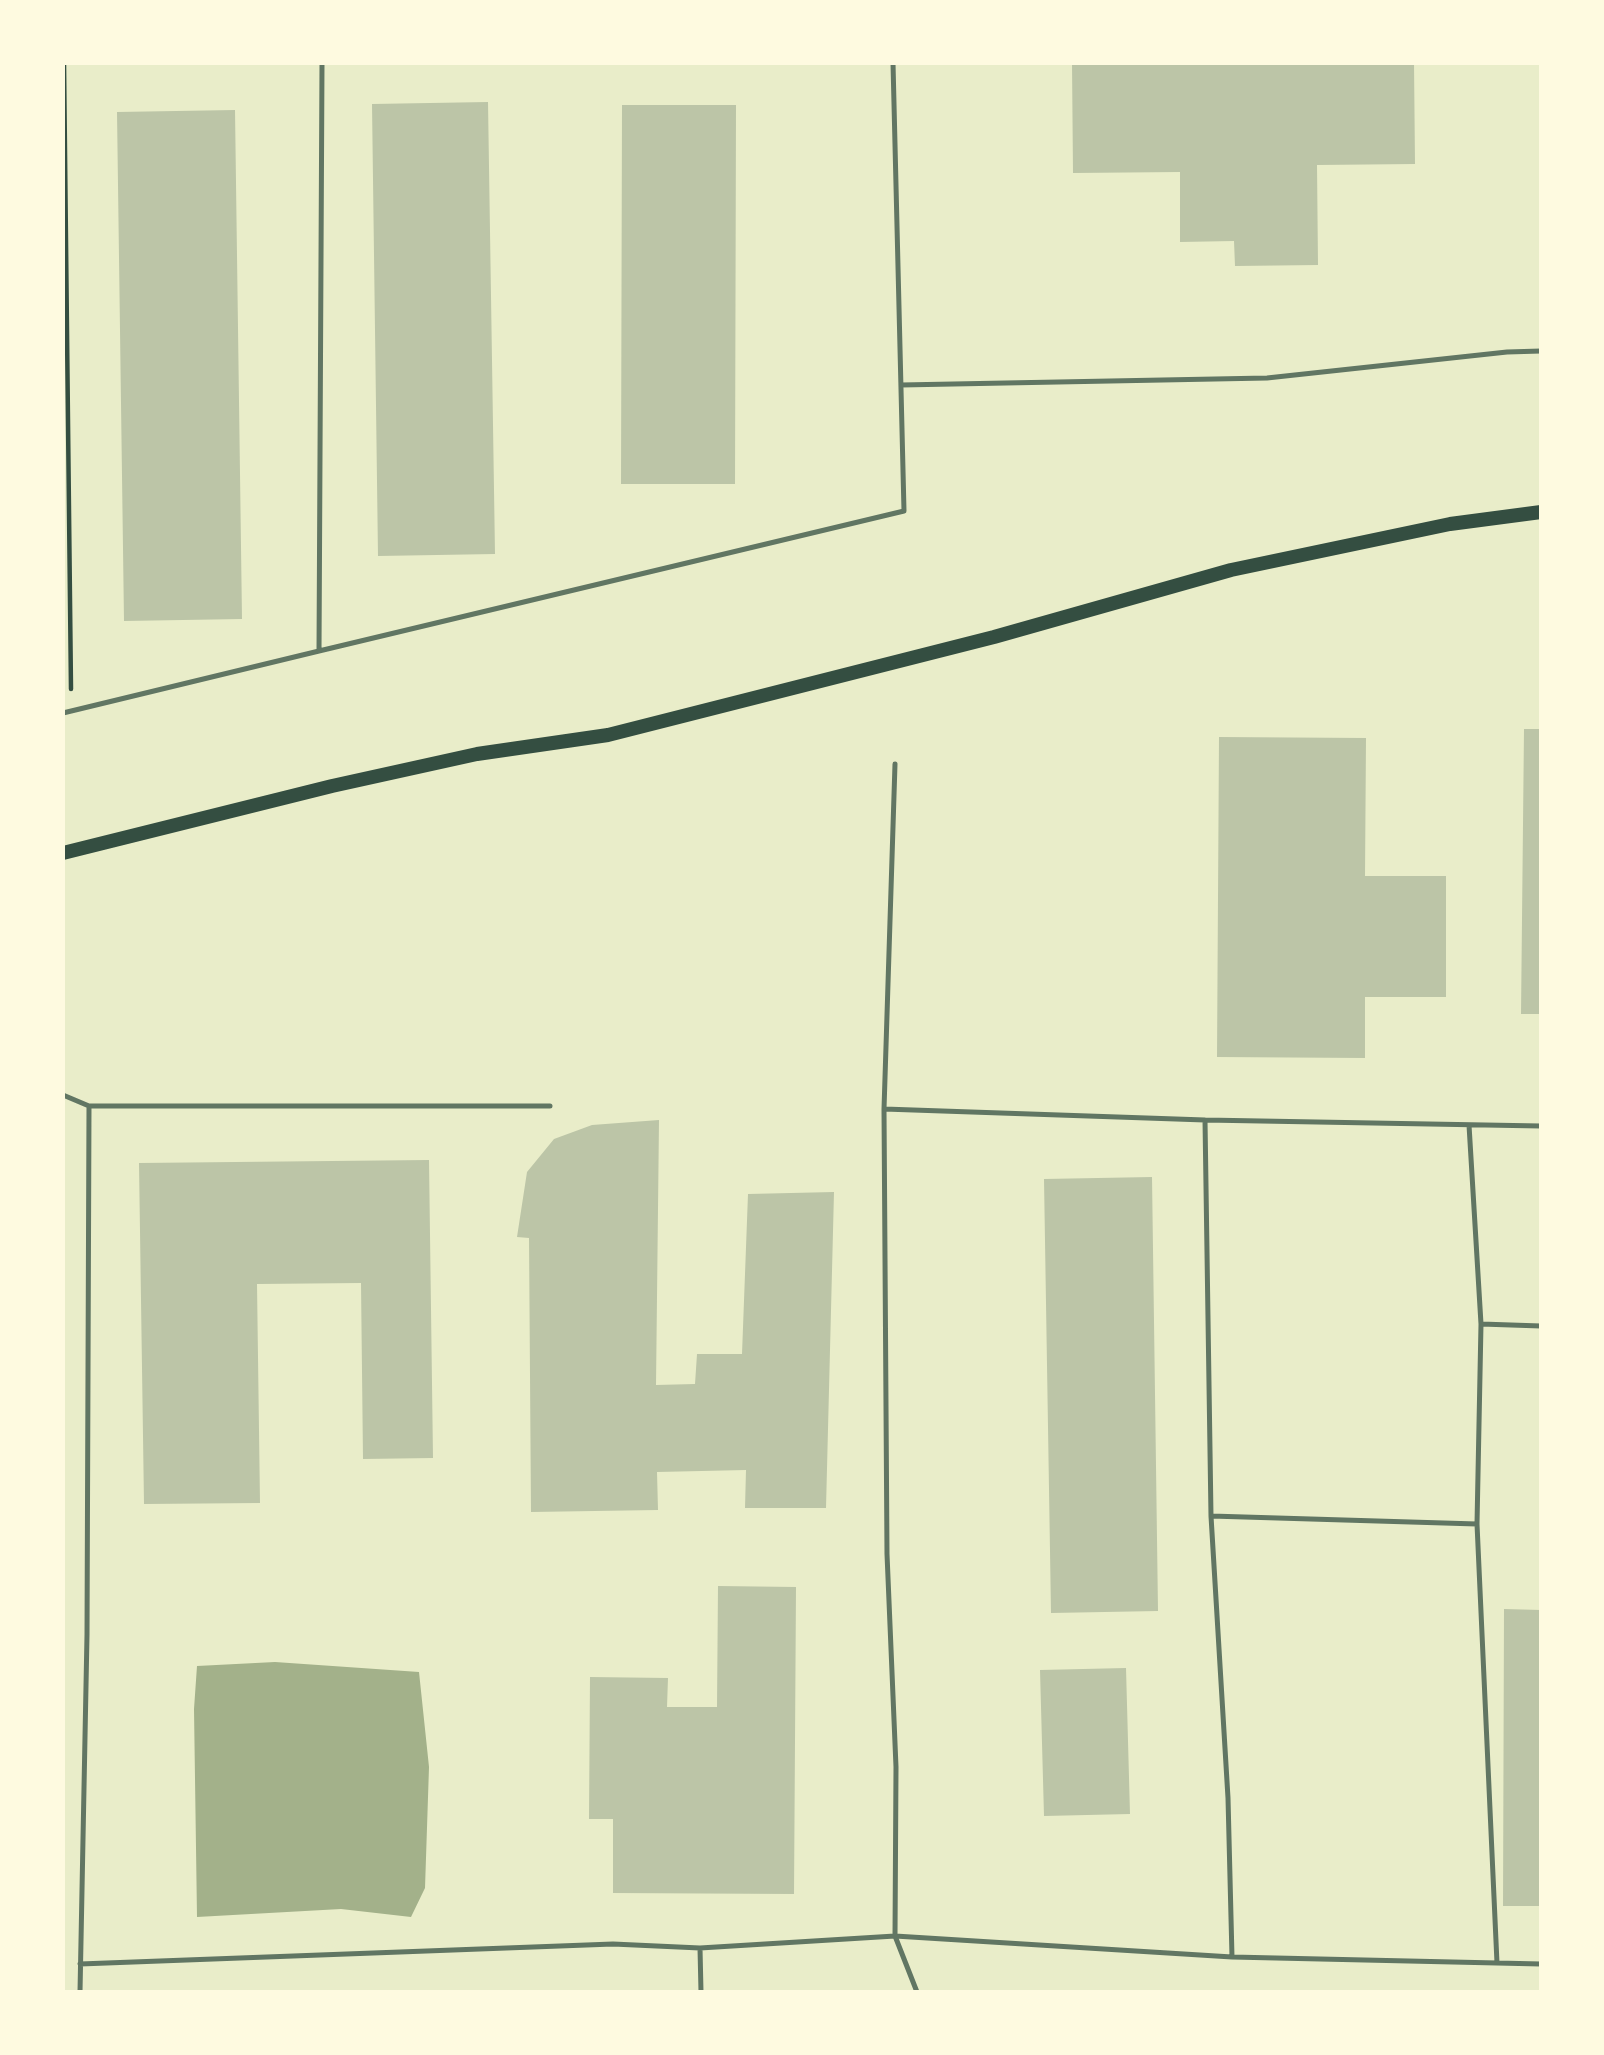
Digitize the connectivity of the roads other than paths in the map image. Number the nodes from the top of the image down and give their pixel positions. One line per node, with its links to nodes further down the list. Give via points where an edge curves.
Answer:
1 (322, 63): 6 (lane)
2 (893, 63): 4 (lane)
3 (1541, 351): 4 (lane, via 1267,378)
4 (901, 385): 6 (lane, via 904,511)
5 (1541, 512): 9 (main road, via 1450,524 1231,570 608,736 464,757)
6 (319, 651): 7 (lane)
7 (63, 713)
8 (895, 764): 13 (lane)
9 (63, 853)
10 (63, 1094): 11 (lane)
11 (89, 1106): 12 (lane); 25 (lane, via 87,1635)
12 (550, 1106)
13 (884, 1109): 14 (lane); 21 (lane)
14 (1205, 1120): 15 (lane); 19 (lane)
15 (1469, 1125): 16 (lane); 17 (lane)
16 (1541, 1126)
17 (1481, 1324): 18 (lane); 20 (lane)
18 (1541, 1326)
19 (1211, 1516): 20 (lane); 23 (lane, via 1228,1798)
20 (1477, 1524): 24 (lane)
21 (895, 1936): 22 (lane); 23 (lane); 29 (lane)
22 (700, 1948): 25 (lane, via 613,1944); 28 (lane)
23 (1231, 1956): 24 (lane)
24 (1497, 1963): 26 (lane)
25 (80, 1964): 27 (lane)
26 (1541, 1964)
27 (80, 1992)
28 (701, 1992)
29 (917, 1992)

